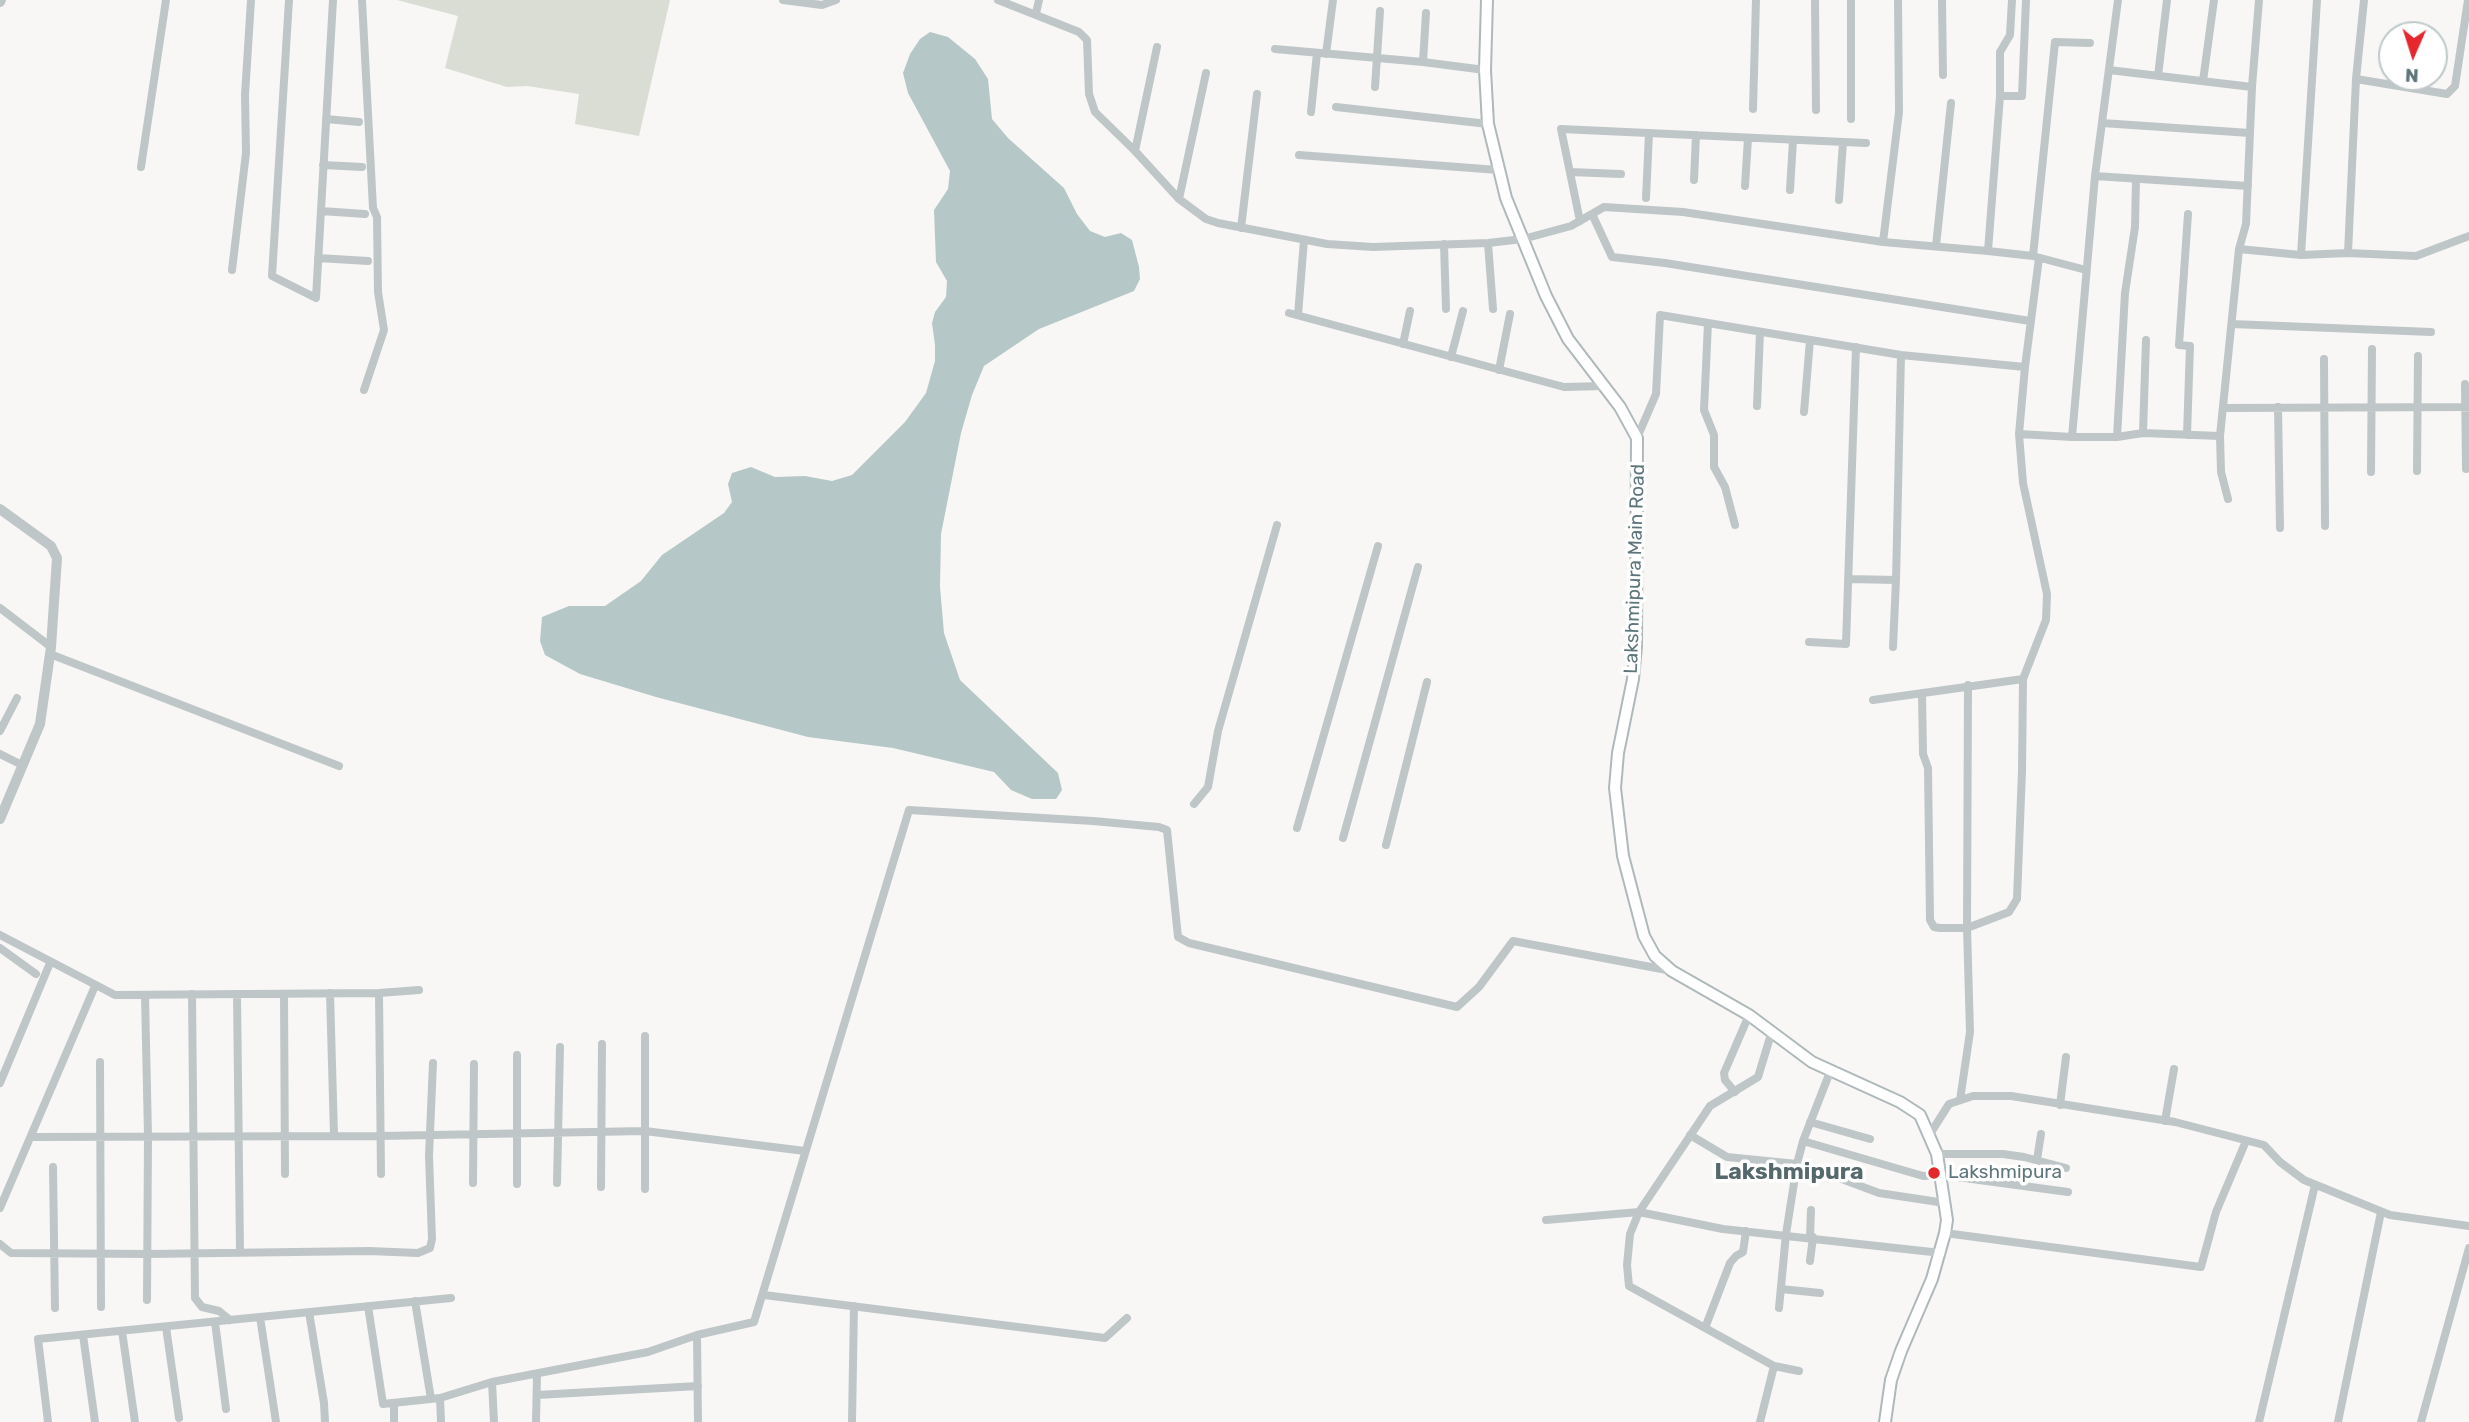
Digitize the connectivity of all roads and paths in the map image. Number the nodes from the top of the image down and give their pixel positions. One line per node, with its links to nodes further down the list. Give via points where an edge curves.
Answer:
1 (166, 0): 67 (street)
2 (251, 0): 101 (street, via 246,153)
3 (289, 0): 99 (street, via 272,276 316,298)
4 (333, 0): 53 (street)
5 (362, 0): 128 (street, via 384,330)
6 (782, 0): 7 (street, via 822,5)
7 (836, 0)
8 (998, 0): 28 (street)
9 (1039, 0): 28 (street)
10 (1333, 0): 33 (street)
11 (1487, 0): 36 (main road, Lakshmipura Main Road)
12 (1756, 0): 49 (street)
13 (1815, 0): 50 (street)
14 (1851, 0): 52 (street)
15 (1898, 0): 90 (street, via 1899,112)
16 (1942, 0): 39 (street)
17 (2012, 0): 46 (street, via 2010,35 2000,52)
18 (2026, 0): 46 (street, via 2022,96)
19 (2118, 0): 37 (street)
20 (2167, 0): 40 (street)
21 (2214, 0): 42 (street)
22 (2259, 0): 44 (street)
23 (2318, 0): 97 (street)
24 (2364, 0): 41 (street)
25 (2462, 0): 26 (street)
26 (2468, 0): 41 (street, via 2455,86 2447,94)
27 (1380, 11): 34 (street)
28 (1036, 13): 64 (street, via 1087,40 1089,93 1095,112)
29 (1426, 13): 35 (street)
30 (2090, 43): 98 (street, via 2055,42)
31 (1157, 47): 64 (street)
32 (1275, 49): 33 (street)
33 (1321, 53): 34 (street); 51 (street)
34 (1377, 58): 35 (street); 43 (street)
35 (1423, 62): 36 (street)
36 (1485, 70): 56 (main road, Lakshmipura Main Road)
37 (2109, 70): 40 (street); 55 (street)
38 (1206, 73): 79 (street)
39 (1943, 75)
40 (2158, 76): 42 (street)
41 (2356, 79): 96 (street)
42 (2203, 81): 44 (street)
43 (1376, 87)
44 (2252, 87): 57 (street)
45 (1257, 94): 86 (street)
46 (2000, 96): 95 (street)
47 (1951, 103): 93 (street)
48 (1336, 107): 56 (street)
49 (1754, 109)
50 (1816, 110)
51 (1311, 112)
52 (1851, 119)
53 (326, 120): 54 (street); 66 (street)
54 (359, 122)
55 (2102, 122): 57 (street); 72 (street)
56 (1488, 124): 69 (main road, Lakshmipura Main Road)
57 (2250, 133): 76 (street)
58 (1649, 134): 59 (street); 70 (street, via 1560,129); 78 (street)
59 (1696, 135): 60 (street); 74 (street)
60 (1748, 138): 61 (street); 75 (street)
61 (1793, 139): 62 (street); 77 (street)
62 (1843, 142): 63 (street); 80 (street)
63 (1866, 143)
64 (1135, 151): 79 (street)
65 (1299, 155): 69 (street)
66 (323, 165): 68 (street); 81 (street)
67 (141, 167)
68 (362, 167)
69 (1498, 170): 88 (main road, Lakshmipura Main Road)
70 (1570, 172): 71 (street); 85 (street)
71 (1620, 174)
72 (2095, 176): 73 (street); 102 (street)
73 (2136, 179): 76 (street); 142 (street)
74 (1694, 180)
75 (1745, 186)
76 (2248, 187): 94 (street)
77 (1790, 190)
78 (1646, 198)
79 (1179, 199): 86 (street, via 1206,219)
80 (1839, 200)
81 (321, 211): 82 (street); 99 (street)
82 (365, 214)
83 (1592, 214): 85 (street); 90 (street, via 1604,208 1683,212); 110 (street, via 1612,257)
84 (2188, 214): 139 (street, via 2179,345 2190,346)
85 (1580, 220): 88 (street)
86 (1241, 228): 89 (street)
87 (2469, 236): 96 (street, via 2416,256)
88 (1523, 239): 91 (street); 127 (main road, Lakshmipura Main Road, via 1568,340)
89 (1304, 240): 92 (street, via 1373,247); 109 (street)
90 (1883, 242): 93 (street)
91 (1488, 243): 92 (street); 104 (street)
92 (1444, 244): 103 (street)
93 (1936, 246): 95 (street)
94 (2239, 249): 97 (street); 112 (street)
95 (1988, 251): 98 (street)
96 (2348, 253): 97 (street)
97 (2301, 255)
98 (2036, 257): 102 (street); 110 (street)
99 (318, 258): 100 (street)
100 (368, 261)
101 (232, 270)
102 (2086, 270): 141 (street)
103 (1446, 309)
104 (1493, 309)
105 (1410, 311): 117 (street)
106 (1463, 311): 122 (street)
107 (1289, 313): 109 (street)
108 (1510, 314): 125 (street)
109 (1298, 315): 117 (street)
110 (2030, 321): 124 (street)
111 (1708, 323): 113 (street); 143 (street, via 1660,315 1656,394); 150 (street, via 1704,410 1714,435 1714,467 1725,487)
112 (2232, 324): 114 (street); 135 (street)
113 (1760, 332): 115 (street); 129 (street)
114 (2431, 332)
115 (1810, 340): 118 (street); 136 (street)
116 (2146, 340): 137 (street)
117 (1403, 344): 122 (street)
118 (1856, 347): 120 (street); 155 (street)
119 (2372, 349): 132 (street)
120 (1901, 355): 124 (street); 156 (street)
121 (2418, 356): 133 (street)
122 (1451, 357): 125 (street)
123 (2325, 359): 131 (street)
124 (2025, 367): 138 (street)
125 (1499, 370): 127 (street, via 1564,387)
126 (2465, 384): 134 (street)
127 (1605, 386): 143 (main road, Lakshmipura Main Road)
128 (364, 390)
129 (1756, 406)
130 (2278, 407): 131 (street); 135 (street); 152 (street)
131 (2325, 407): 132 (street); 151 (street)
132 (2371, 407): 133 (street); 146 (street)
133 (2417, 407): 134 (street); 145 (street)
134 (2467, 407): 144 (street)
135 (2224, 408): 140 (street)
136 (1804, 412)
137 (2144, 433): 139 (street); 142 (street)
138 (2020, 434): 141 (street); 161 (street, via 2023,483 2047,594 2046,620)
139 (2187, 435): 140 (street)
140 (2220, 436): 147 (street, via 2221,472)
141 (2072, 437): 142 (street)
142 (2118, 437)
143 (1637, 438): 180 (main road, Lakshmipura Main Road, via 1636,646 1615,788 1623,856 1644,936 1655,956)
144 (2466, 468)
145 (2417, 471)
146 (2371, 472)
147 (2228, 499)
148 (0, 509): 160 (street, via 51,546 57,558)
149 (1276, 525): 171 (street, via 1217,731 1208,787)
150 (1735, 526)
151 (2325, 526)
152 (2280, 528)
153 (1378, 546): 173 (street)
154 (1418, 567): 174 (street)
155 (1848, 579): 156 (street); 158 (street, via 1846,644)
156 (1896, 580): 159 (street)
157 (0, 608): 160 (street)
158 (1809, 642)
159 (1892, 647)
160 (51, 651): 169 (street, via 40,724); 170 (street)
161 (2023, 679): 163 (street); 176 (street, via 2017,899 2009,912)
162 (1427, 682): 175 (street)
163 (1968, 685): 164 (street); 176 (street)
164 (1922, 693): 166 (street); 176 (street, via 1930,920 1934,927)
165 (17, 698): 167 (street)
166 (1874, 700)
167 (0, 730)
168 (0, 754): 169 (street)
169 (22, 765): 172 (street)
170 (339, 766)
171 (1194, 803)
172 (0, 819)
173 (1297, 828)
174 (1343, 838)
175 (1385, 845)
176 (1967, 928): 204 (street, via 1970,1032)
177 (0, 935): 179 (street)
178 (0, 949): 181 (street)
179 (50, 962): 182 (street); 202 (street)
180 (1672, 971): 190 (main road, Lakshmipura Main Road); 228 (street, via 1513,941 1479,988 1457,1007 1178,937 1167,830 1160,827 909,810)
181 (36, 974)
182 (95, 986): 189 (street, via 115,995); 224 (street)
183 (419, 990): 185 (street)
184 (330, 993): 185 (street); 188 (street); 217 (street)
185 (379, 993): 223 (street)
186 (192, 994): 187 (street); 189 (street); 222 (street)
187 (237, 994): 188 (street); 216 (street)
188 (284, 994): 213 (street)
189 (145, 995): 221 (street)
190 (1749, 1015): 191 (main road, Lakshmipura Main Road); 203 (street, via 1724,1073)
191 (1772, 1031): 201 (main road, Lakshmipura Main Road); 203 (street, via 1758,1077)
192 (645, 1036): 208 (street)
193 (603, 1044): 209 (street)
194 (560, 1047): 211 (street)
195 (517, 1055): 210 (street)
196 (2066, 1057): 205 (street)
197 (100, 1062): 220 (street)
198 (433, 1063): 218 (street)
199 (474, 1064): 214 (street)
200 (2174, 1069): 206 (street)
201 (1830, 1072): 207 (street); 212 (main road, Lakshmipura Main Road, via 1900,1102 1920,1115)
202 (0, 1083)
203 (1735, 1092): 219 (street, via 1710,1106)
204 (1960, 1100): 205 (street, via 2011,1096); 212 (street, via 1949,1104)
205 (2060, 1105): 206 (street)
206 (2165, 1121): 227 (street)
207 (1810, 1122): 225 (street); 226 (street)
208 (645, 1131): 209 (street); 228 (street); 243 (street)
209 (601, 1132): 211 (street); 242 (street)
210 (516, 1133): 211 (street); 214 (street); 240 (street)
211 (557, 1133): 239 (street)
212 (1930, 1133): 229 (main road, Lakshmipura Main Road)
213 (286, 1134): 216 (street); 217 (street); 234 (street)
214 (474, 1134): 218 (street); 238 (street)
215 (2042, 1134): 230 (street)
216 (240, 1135): 222 (street); 258 (street)
217 (334, 1135): 223 (street)
218 (431, 1135): 223 (street); 258 (street, via 430,1248 418,1253)
219 (1690, 1135): 231 (street, via 1727,1157); 248 (street)
220 (100, 1136): 221 (street); 224 (street); 260 (street)
221 (148, 1136): 222 (street); 262 (street)
222 (194, 1136): 263 (street)
223 (380, 1136): 235 (street)
224 (31, 1137): 246 (street)
225 (1870, 1139)
226 (1803, 1141): 231 (street); 236 (street, via 1923,1176)
227 (2246, 1141): 241 (street, via 2264,1145 2280,1162); 253 (street, via 2216,1212 2201,1267)
228 (805, 1152): 267 (street)
229 (1937, 1154): 230 (street, via 2003,1154); 236 (main road, Lakshmipura Main Road)
230 (2037, 1160): 233 (street)
231 (1797, 1164): 254 (street)
232 (53, 1167): 259 (street)
233 (2066, 1168)
234 (285, 1174)
235 (381, 1174)
236 (1942, 1175): 244 (street); 245 (main road, Lakshmipura Main Road)
237 (1839, 1178): 245 (street, via 1880,1193)
238 (473, 1183)
239 (557, 1183)
240 (517, 1184)
241 (2315, 1185): 249 (street); 309 (street)
242 (601, 1187)
243 (645, 1189)
244 (2068, 1192)
245 (1945, 1203): 253 (main road, Lakshmipura Main Road)
246 (0, 1208)
247 (1811, 1210): 255 (street)
248 (1639, 1212): 250 (street); 252 (street); 282 (street, via 1630,1234 1629,1286)
249 (2381, 1212): 251 (street); 310 (street)
250 (1546, 1220)
251 (2469, 1226)
252 (1746, 1231): 254 (street); 282 (street, via 1744,1252 1730,1263)
253 (1945, 1233): 261 (main road, Lakshmipura Main Road)
254 (1786, 1234): 255 (street); 265 (street)
255 (1811, 1237): 261 (street); 264 (street)
256 (0, 1244): 259 (street, via 11,1253)
257 (2469, 1248): 311 (street)
258 (240, 1252): 263 (street)
259 (55, 1253): 260 (street); 274 (street)
260 (100, 1253): 262 (street); 273 (street)
261 (1941, 1253): 308 (main road, Lakshmipura Main Road, via 1891,1380)
262 (148, 1254): 263 (street); 269 (street)
263 (194, 1254): 279 (street, via 195,1298 202,1307 219,1311)
264 (1810, 1261)
265 (1781, 1289): 266 (street); 275 (street)
266 (1820, 1293)
267 (764, 1295): 272 (street); 285 (street, via 754,1322)
268 (451, 1298): 270 (street)
269 (146, 1300)
270 (415, 1301): 271 (street); 292 (street)
271 (368, 1306): 276 (street); 293 (street, via 383,1404)
272 (854, 1306): 278 (street, via 1105,1338); 306 (street)
273 (101, 1307)
274 (55, 1308)
275 (1779, 1308)
276 (309, 1312): 277 (street); 300 (street)
277 (260, 1317): 279 (street); 299 (street)
278 (1127, 1318)
279 (230, 1320): 280 (street)
280 (215, 1322): 281 (street); 294 (street)
281 (166, 1327): 283 (street); 295 (street)
282 (1704, 1328): 286 (street)
283 (122, 1331): 284 (street); 298 (street)
284 (83, 1335): 296 (street, via 37,1339); 297 (street)
285 (697, 1335): 288 (street, via 648,1352); 290 (street)
286 (1774, 1366): 287 (street); 307 (street)
287 (1799, 1371)
288 (537, 1374): 289 (street); 291 (street)
289 (492, 1382): 292 (street); 303 (street)
290 (698, 1386): 291 (street); 305 (street)
291 (537, 1395): 304 (street)
292 (435, 1398): 293 (street); 302 (street)
293 (394, 1403): 301 (street)
294 (226, 1409)
295 (179, 1418)
296 (48, 1422)
297 (95, 1422)
298 (135, 1422)
299 (276, 1422)
300 (325, 1422)
301 (394, 1422)
302 (441, 1422)
303 (494, 1422)
304 (537, 1422)
305 (698, 1422)
306 (852, 1422)
307 (1760, 1422)
308 (1885, 1422)
309 (2259, 1422)
310 (2338, 1422)
311 (2421, 1422)

